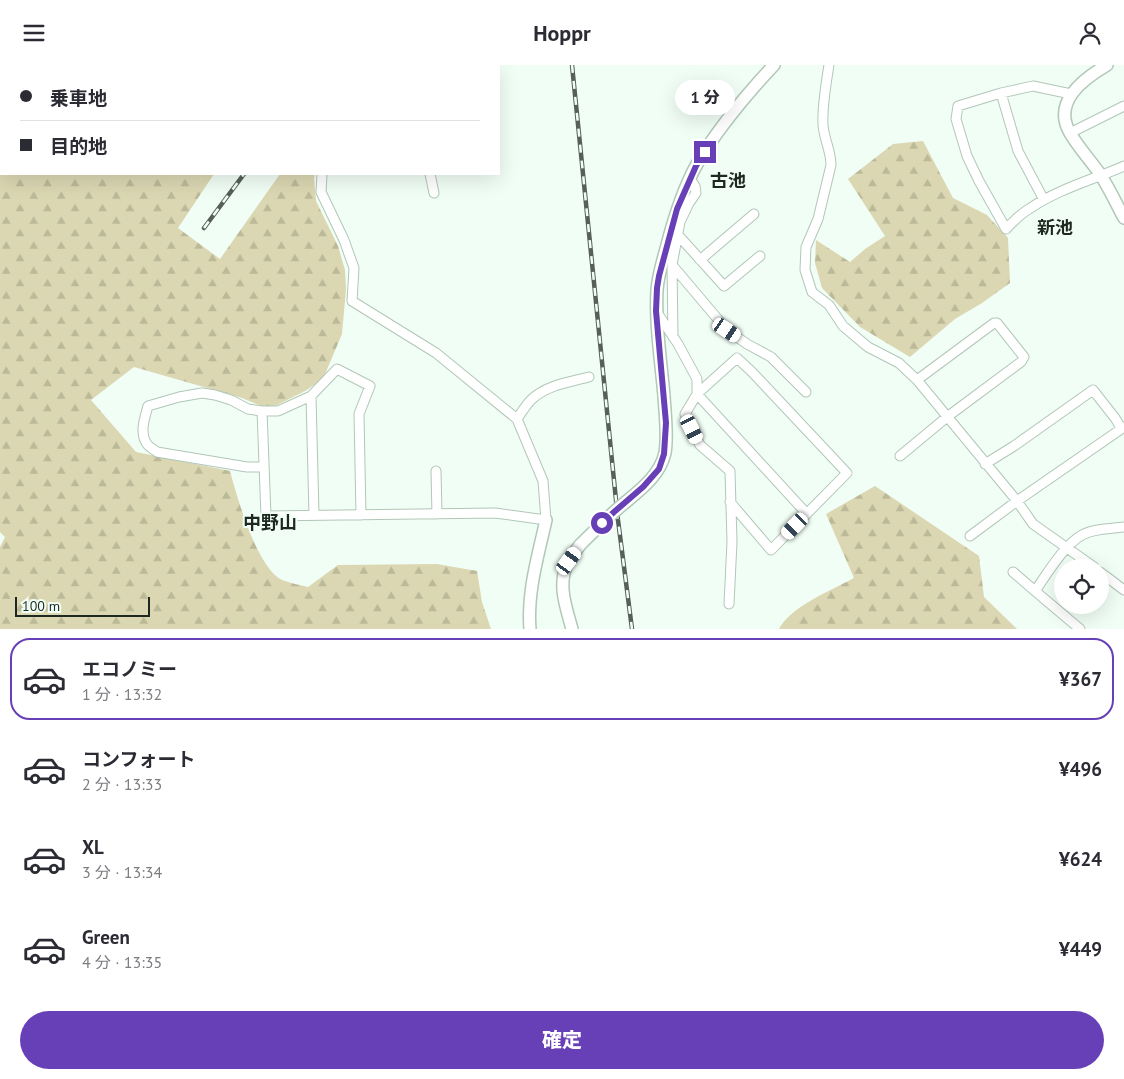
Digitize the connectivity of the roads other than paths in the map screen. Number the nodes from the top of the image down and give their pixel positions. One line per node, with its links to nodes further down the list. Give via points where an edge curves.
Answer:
1 (774, 65): 12 (street, via 713,138)
2 (829, 65): 24 (street, via 823,124 831,165 818,219 806,247 805,270 812,292 829,305 843,325 868,347 899,363)
3 (1107, 65): 5 (street)
4 (1001, 93): 5 (street, via 1033,86); 14 (street, via 1018,151); 14 (street, via 958,106 956,119 967,155 1006,229 1027,209)
5 (1071, 94): 7 (street, via 1064,114)
6 (1124, 106): 7 (street)
7 (1070, 133): 11 (street)
8 (1124, 166): 11 (street)
9 (322, 175): 30 (street, via 321,192 354,268 352,301 436,353)
10 (430, 175): 13 (street)
11 (1101, 176): 14 (street); 16 (street)
12 (690, 179): 17 (street, via 696,193 683,214); 21 (street, via 677,209 659,276)
13 (434, 193)
14 (1044, 199)
15 (754, 214): 19 (street)
16 (1124, 218)
17 (678, 235): 19 (street); 20 (street)
18 (760, 256): 19 (street, via 724,286)
19 (700, 259)
20 (672, 265): 22 (street); 25 (street, via 727,330 771,357)
21 (656, 311): 22 (street); 53 (street, bridge, via 664,396 664,454 659,469 580,545 569,561 563,579 563,595)
22 (674, 337): 26 (street, via 697,379)
23 (589, 377): 30 (street, via 543,391 531,400)
24 (917, 380): 29 (street); 29 (street, via 997,323 1024,357)
25 (806, 392)
26 (697, 394): 37 (street, via 685,414 700,445 730,471); 39 (street); 39 (street, via 737,358 846,473)
27 (311, 396): 28 (street, via 278,411); 40 (street); 41 (street, via 337,369 370,386 359,414)
28 (262, 411): 34 (street); 34 (street, via 202,393 148,406 143,424 144,439 157,452)
29 (947, 417): 32 (street); 33 (street)
30 (517, 419): 42 (street, via 543,481)
31 (1123, 427): 33 (street, via 1094,390); 36 (street)
32 (900, 457)
33 (985, 464): 36 (street)
34 (264, 467): 40 (street, via 266,516)
35 (436, 471): 38 (street)
36 (1017, 501): 44 (street); 45 (street, via 1033,524)
37 (730, 502): 39 (street, via 772,550); 51 (street)
38 (437, 513): 41 (street); 42 (street, via 496,513)
39 (807, 514)
40 (314, 515): 41 (street)
41 (361, 515)
42 (546, 520): 52 (street, via 531,588)
43 (1124, 527): 45 (street, via 1082,535)
44 (970, 536)
45 (1067, 548): 46 (street); 50 (street)
46 (1083, 559)
47 (1013, 573): 50 (street)
48 (1109, 577): 49 (street)
49 (1124, 588)
50 (1035, 591): 54 (street)
51 (729, 604)
52 (530, 629)
53 (572, 629)
54 (1080, 629)

